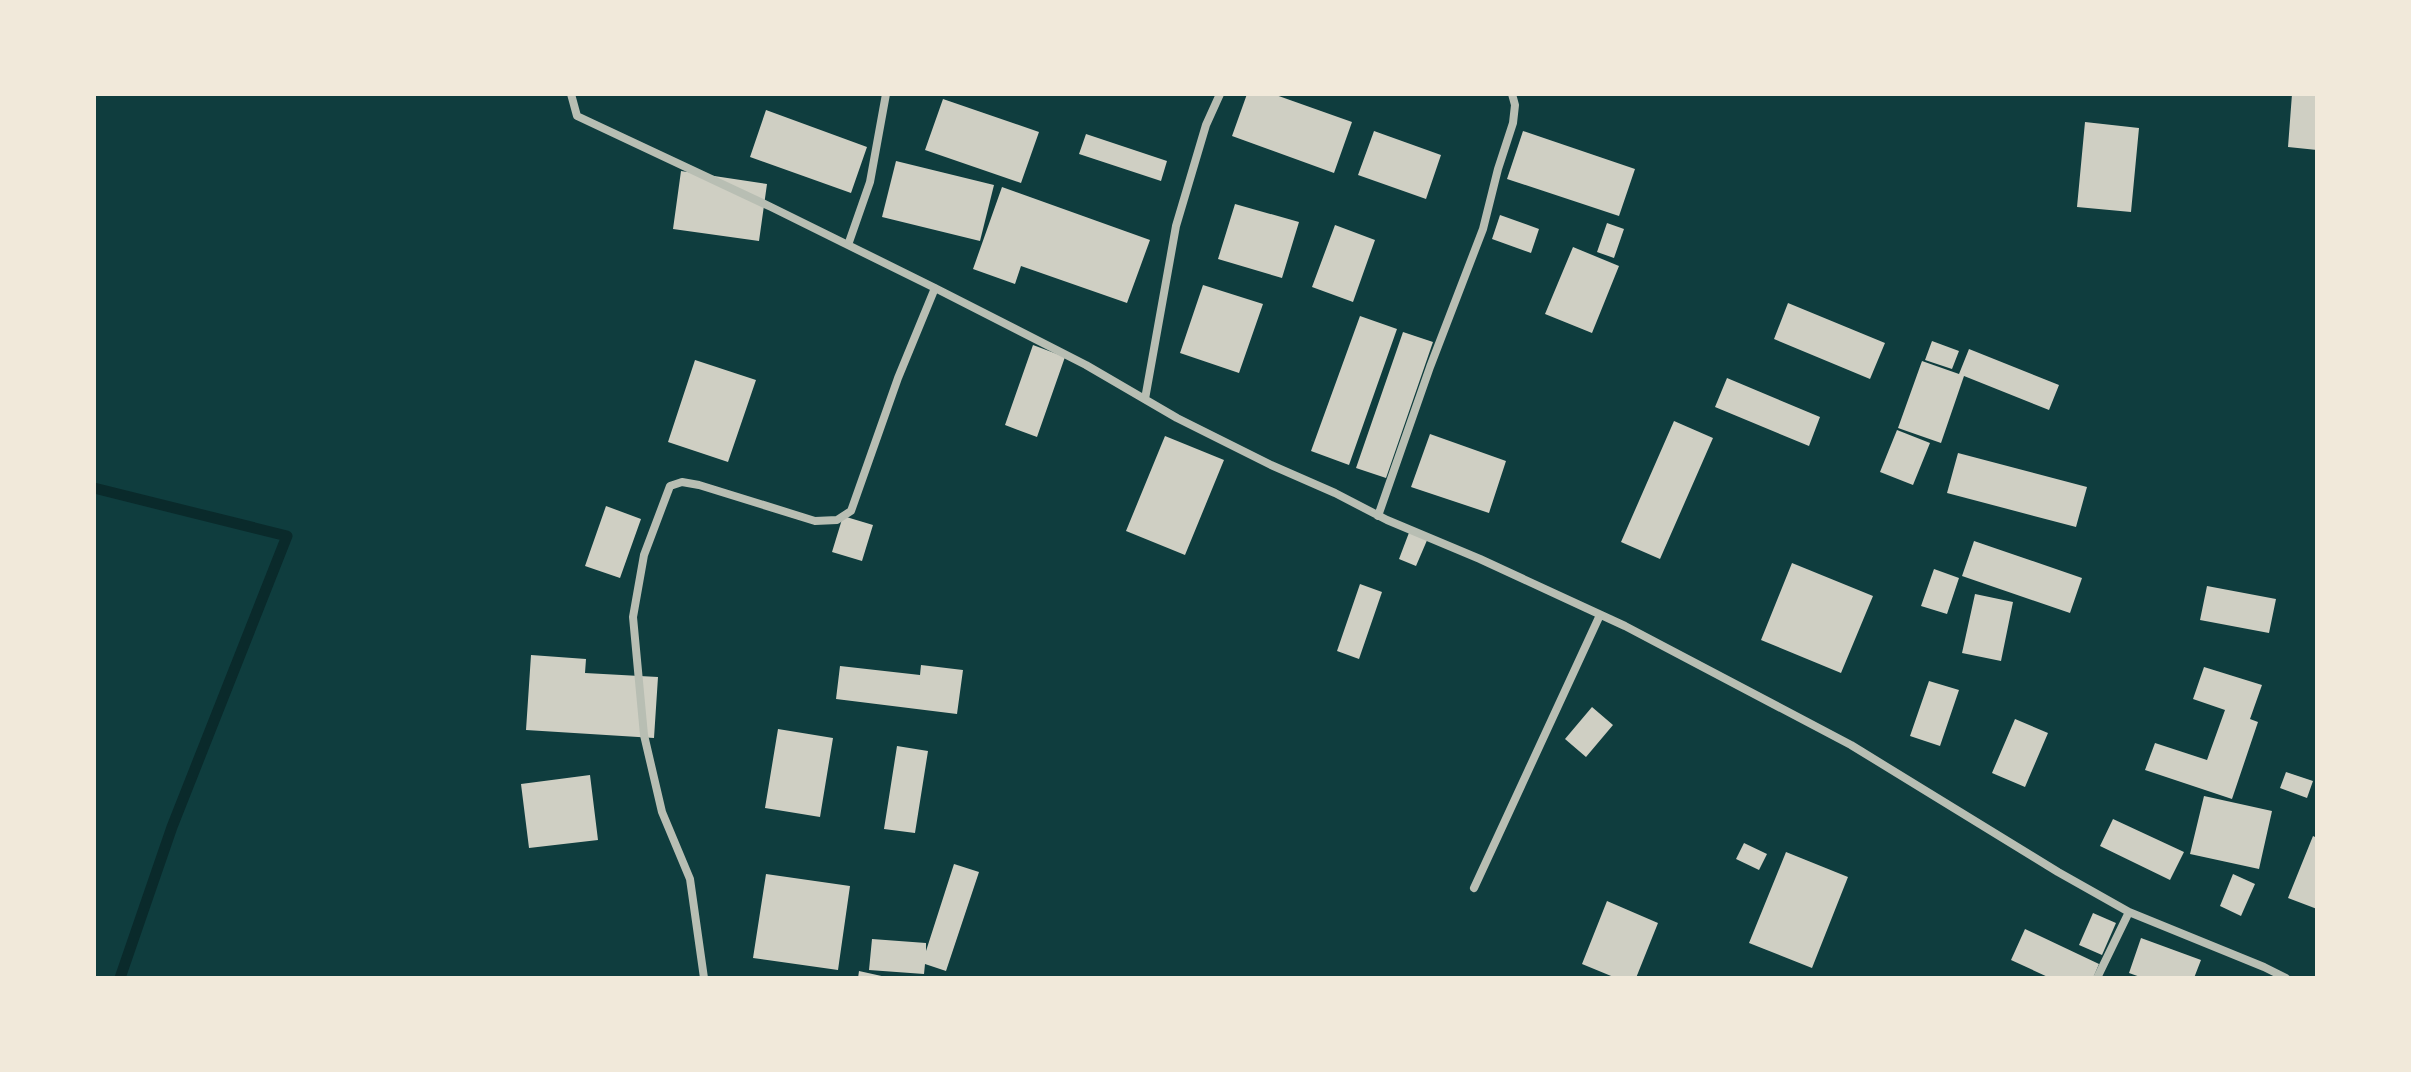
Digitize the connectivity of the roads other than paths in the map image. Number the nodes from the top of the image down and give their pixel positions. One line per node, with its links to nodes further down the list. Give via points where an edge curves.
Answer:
1 (571, 94): 5 (street, via 577,116)
2 (886, 94): 5 (street, via 870,182)
3 (1220, 94): 7 (street, via 1176,226)
4 (1512, 94): 8 (street, via 1513,123 1483,229)
5 (848, 245): 6 (street)
6 (935, 288): 7 (street); 12 (street, via 851,511 837,520 815,521 682,482 670,486 644,555 633,617 644,735 662,812 690,879)
7 (1145, 399): 8 (street)
8 (1378, 516): 9 (street)
9 (1600, 615): 10 (street); 11 (street, via 1851,745)
10 (1474, 888)
11 (2129, 912): 13 (street); 14 (street)
12 (704, 978)
13 (2097, 978)
14 (2286, 978)

